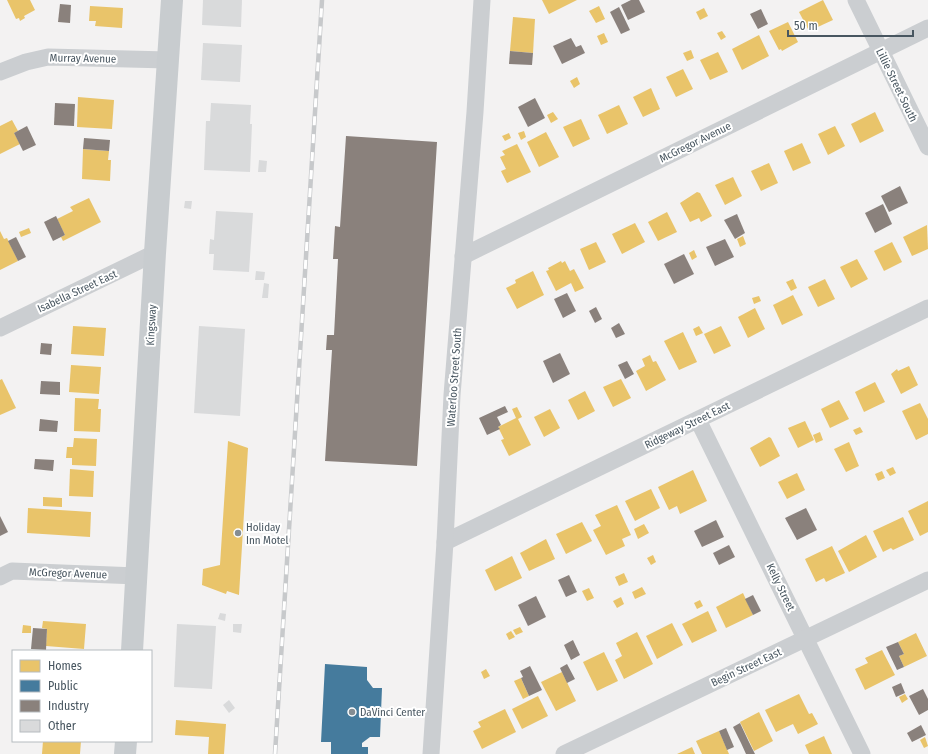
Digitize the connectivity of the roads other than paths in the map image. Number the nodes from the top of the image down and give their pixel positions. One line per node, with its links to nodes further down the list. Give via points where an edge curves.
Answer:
1 (172, 0): 6 (main road, Kingsway)
2 (482, 0): 10 (street, Waterloo Street South)
3 (856, 0): 5 (street, Lillie Street South)
4 (928, 28): 5 (street, McGregor Avenue)
5 (880, 51): 8 (street, Lillie Street South); 10 (street, McGregor Avenue)
6 (168, 60): 7 (street, Murray Avenue, via 48,57); 9 (main road, Kingsway)
7 (0, 72)
8 (928, 147)
9 (155, 254): 12 (street, Isabella Street East); 15 (main road, Kingsway)
10 (463, 256): 14 (street, Waterloo Street South, via 452,395)
11 (928, 308): 13 (street, Ridgeway Street East)
12 (0, 328)
13 (698, 420): 14 (street, Ridgeway Street East); 18 (street, Kelly Street)
14 (445, 542): 22 (street, Waterloo Street South)
15 (137, 576): 16 (street, McGregor Avenue, via 12,571); 19 (main road, Kingsway)
16 (0, 577)
17 (928, 580): 18 (street, Begin Street East)
18 (806, 638): 23 (street, Begin Street East); 24 (street, Kelly Street)
19 (132, 650)
20 (126, 742): 21 (main road)
21 (125, 754)
22 (430, 754)
23 (564, 754)
24 (862, 754)

